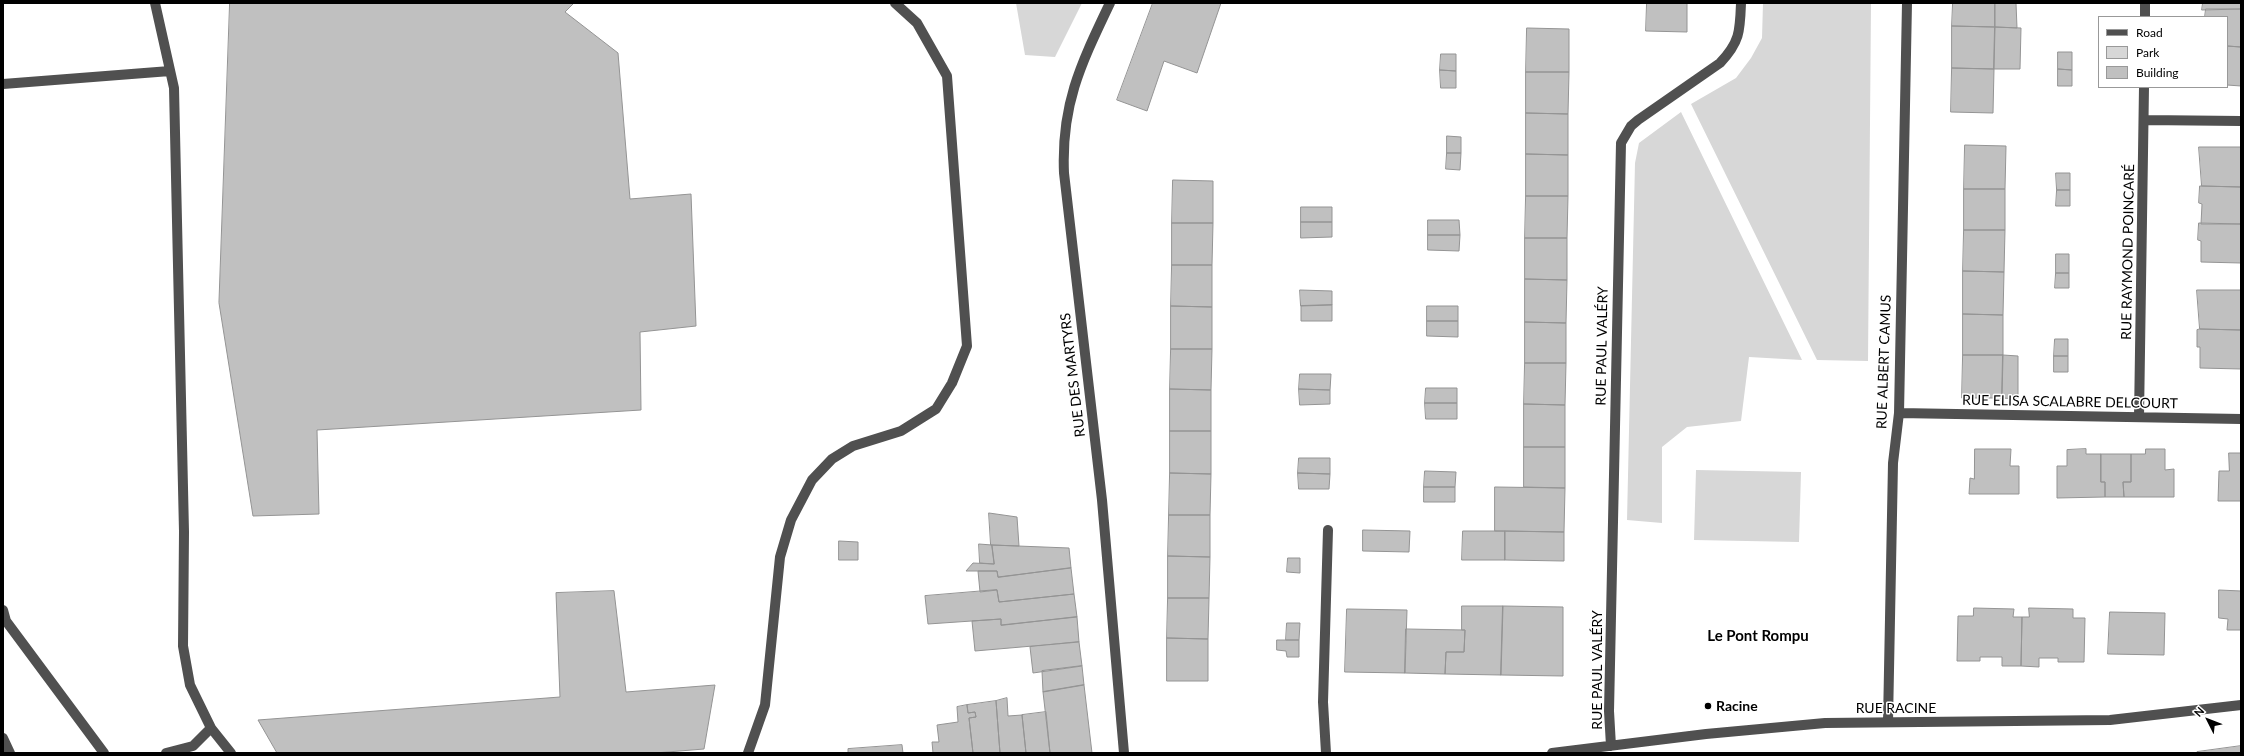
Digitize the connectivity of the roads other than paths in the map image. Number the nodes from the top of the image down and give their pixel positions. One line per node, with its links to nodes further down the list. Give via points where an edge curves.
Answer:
1 (155, 3): 8 (street)
2 (895, 3): 28 (street, via 917,23 947,76 967,346 952,383 936,410 901,431 853,446 832,459 812,480 791,520 780,557 765,705)
3 (1110, 3): 29 (street, RUE DES MARTYRS, via 1076,80 1064,126 1063,151 1102,500)
4 (1741, 3): 22 (street, RUE PAUL VALÉRY, via 1737,43 1720,64 1638,120 1621,142)
5 (1907, 3): 13 (street, RUE ALBERT CAMUS)
6 (2145, 3): 7 (street)
7 (2145, 16)
8 (170, 71): 9 (street); 20 (street, via 174,88 184,532 183,646 190,685)
9 (3, 84)
10 (2144, 88): 11 (street, RUE RAYMOND POINCARÉ)
11 (2144, 120): 12 (street); 14 (street, RUE RAYMOND POINCARÉ)
12 (2241, 121)
13 (1898, 413): 14 (street, RUE ELISA SCALABRE DELCOURT); 19 (street, RUE ALBERT CAMUS, via 1893,463)
14 (2139, 417): 15 (street, RUE ELISA SCALABRE DELCOURT)
15 (2241, 419)
16 (1328, 530): 30 (street, via 1323,702)
17 (3, 610): 25 (street, via 6,621)
18 (2241, 704): 19 (street, RUE RACINE, via 2110,720)
19 (1888, 722): 22 (street, RUE RACINE, via 1817,724)
20 (211, 728): 26 (street, via 193,746); 27 (street)
21 (3, 738): 24 (street)
22 (1611, 746): 23 (street, RUE RACINE)
23 (1590, 751): 31 (street, RUE RACINE)
24 (10, 753)
25 (104, 753)
26 (166, 753)
27 (231, 753)
28 (748, 753)
29 (1124, 753)
30 (1326, 753)
31 (1552, 753)

